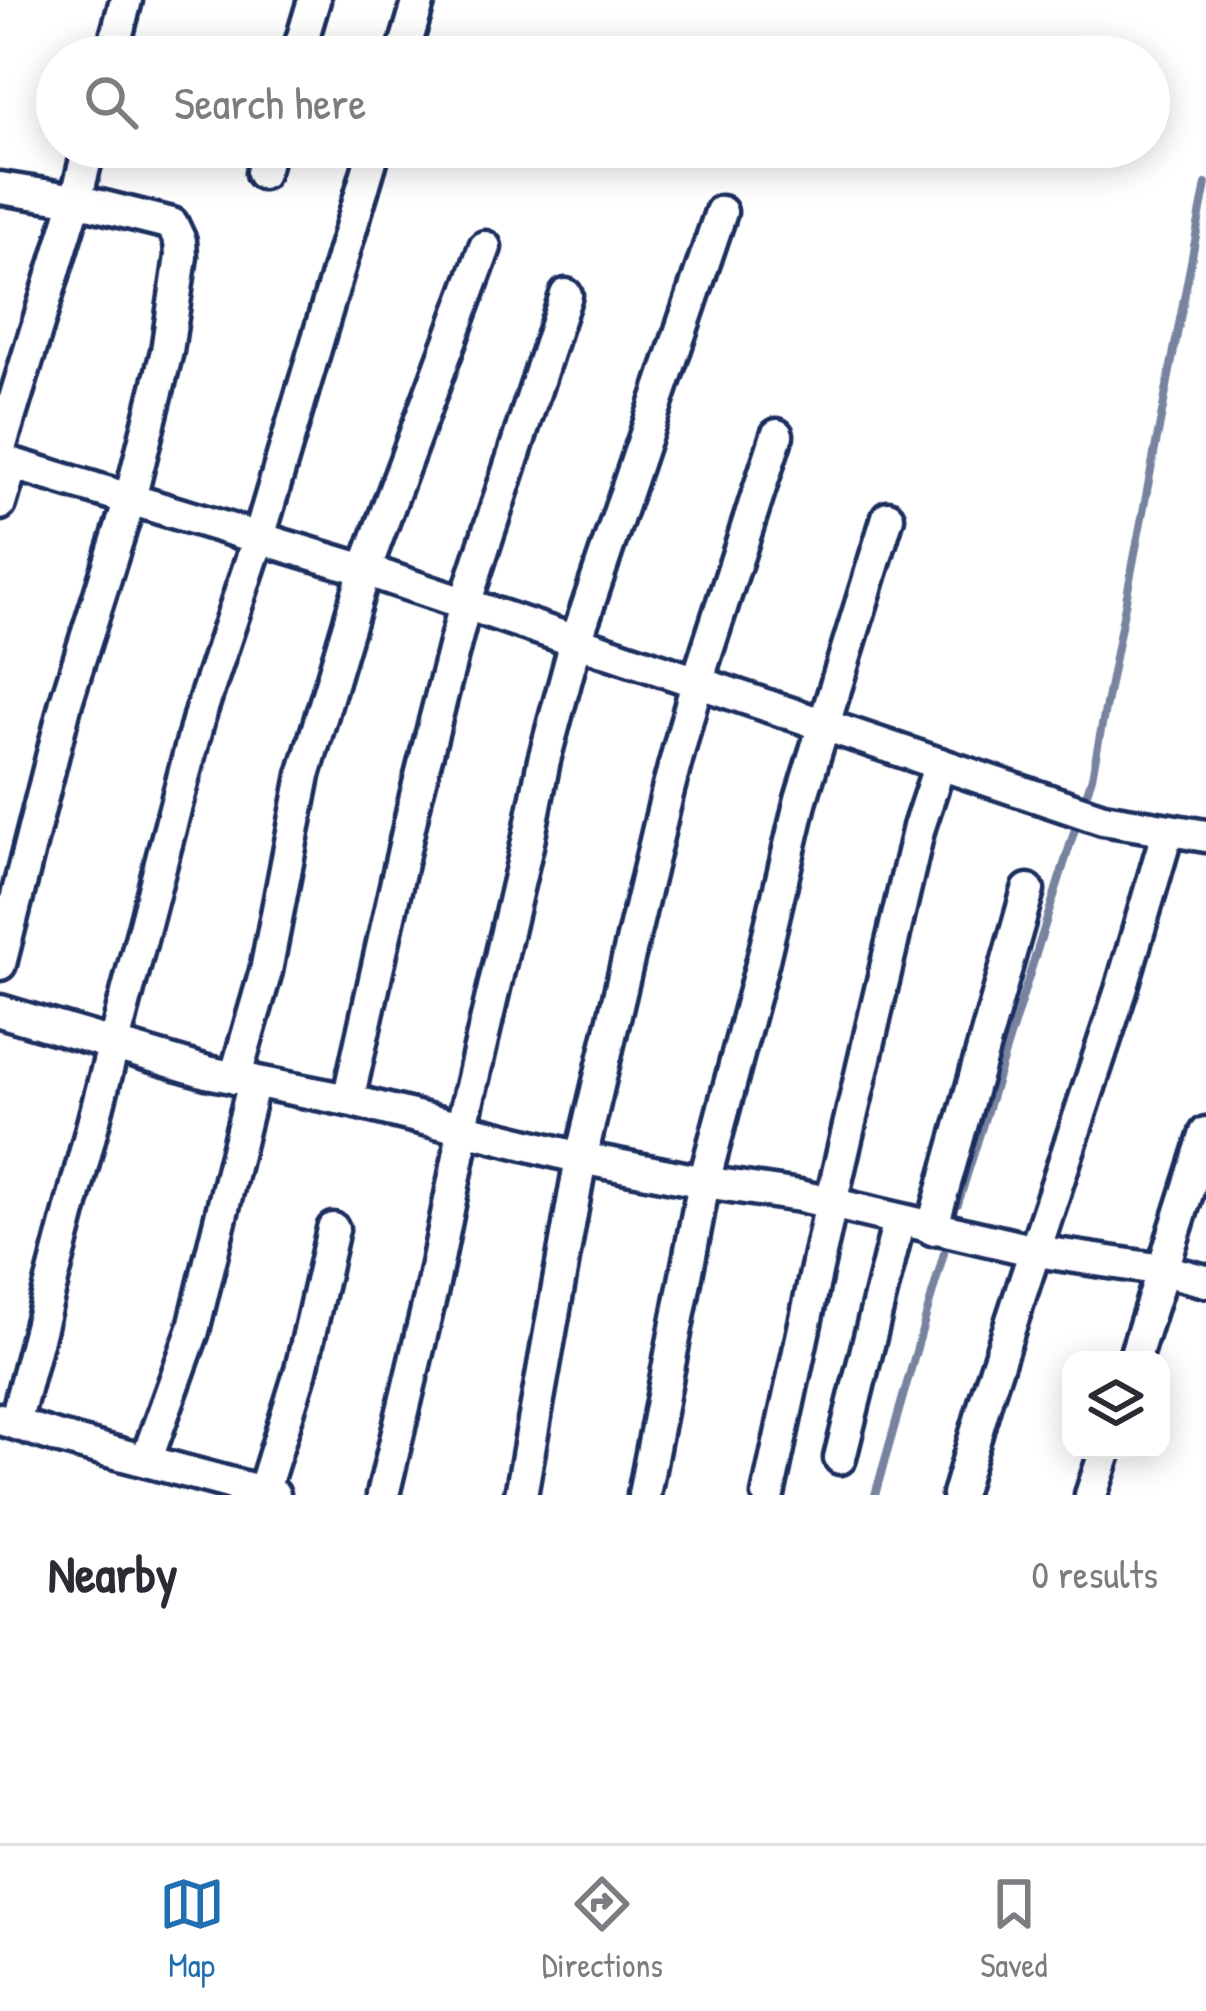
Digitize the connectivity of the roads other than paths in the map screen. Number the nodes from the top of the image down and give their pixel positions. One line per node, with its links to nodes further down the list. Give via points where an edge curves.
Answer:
1 (125, 0): 4 (street)
2 (314, 0): 5 (street)
3 (419, 0): 6 (street)
4 (116, 36)
5 (303, 36)
6 (408, 36)
7 (84, 168): 10 (street)
8 (370, 168): 19 (street)
9 (0, 188): 10 (street)
10 (76, 200): 15 (street); 16 (street, via 172,224 180,241 167,351)
11 (721, 212): 22 (street)
12 (485, 247): 20 (street)
13 (566, 295): 21 (street)
14 (777, 435): 23 (street)
15 (4, 457): 16 (street); 17 (street)
16 (130, 499): 19 (street); 29 (street, via 66,702)
17 (0, 505)
18 (888, 517): 24 (street)
19 (259, 537): 20 (street); 31 (street, via 200,717)
20 (365, 570): 21 (street); 32 (street, via 304,775)
21 (464, 604): 22 (street); 33 (street)
22 (576, 641): 23 (street); 34 (street)
23 (697, 682): 24 (street); 36 (street)
24 (823, 724): 25 (street); 37 (street)
25 (940, 764): 26 (street, via 1102,819); 38 (street)
26 (1168, 830): 27 (street); 42 (street)
27 (1206, 836)
28 (1028, 890): 40 (street)
29 (0, 964)
30 (0, 1011): 31 (street)
31 (112, 1045): 32 (street); 46 (street)
32 (244, 1080): 33 (street); 49 (street, via 193,1331)
33 (348, 1100): 34 (street)
34 (461, 1130): 36 (street); 51 (street)
35 (1206, 1133): 43 (street)
36 (581, 1158): 37 (street); 52 (street)
37 (704, 1182): 38 (street); 53 (street)
38 (831, 1203): 39 (street); 54 (street)
39 (899, 1220): 40 (street); 47 (street)
40 (932, 1228): 42 (street)
41 (333, 1229): 50 (street)
42 (1036, 1251): 43 (street); 55 (street)
43 (1162, 1270): 44 (street); 45 (street)
44 (1206, 1281)
45 (1137, 1351)
46 (8, 1421): 49 (street)
47 (841, 1458)
48 (1103, 1459): 56 (street)
49 (146, 1461): 50 (street)
50 (268, 1493)
51 (382, 1495)
52 (520, 1495)
53 (644, 1495)
54 (768, 1495)
55 (958, 1495)
56 (1091, 1495)

